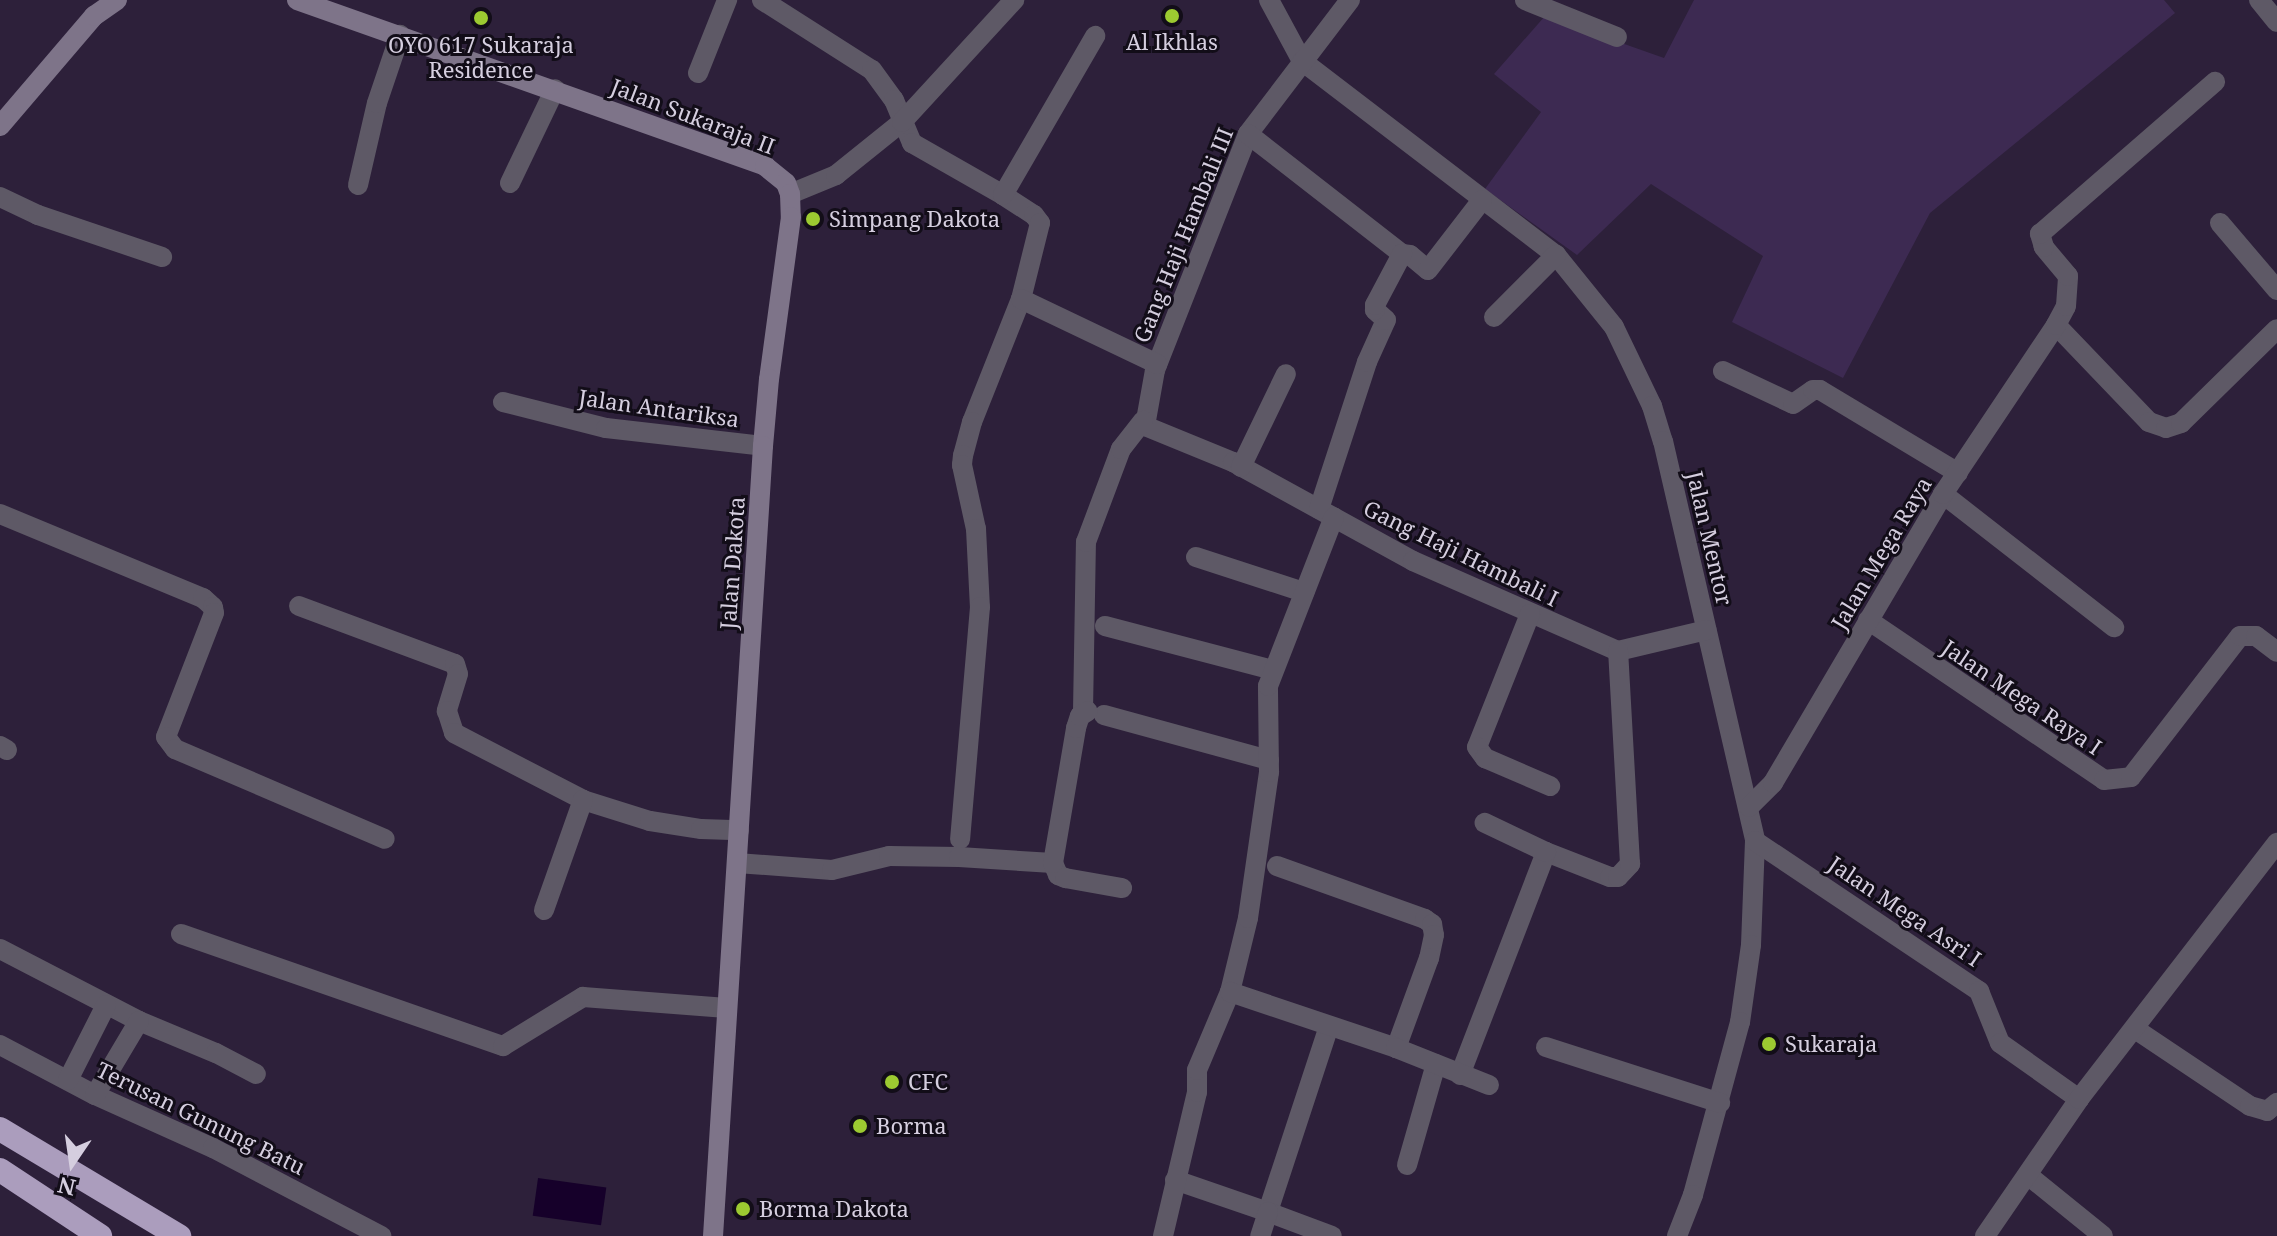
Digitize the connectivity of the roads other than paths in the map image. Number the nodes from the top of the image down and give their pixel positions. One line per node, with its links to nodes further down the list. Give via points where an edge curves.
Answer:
1 (117, 0): 20 (main road, via 94,16)
2 (297, 0): 12 (main road, Jalan Sukaraja II)
3 (727, 0): 16 (street)
4 (762, 0): 19 (street, via 872,70 886,86)
5 (1014, 0): 10 (street)
6 (1269, 0): 15 (street, Jalan Mentor)
7 (1350, 0): 15 (street, Gang Haji Hambali III)
8 (1525, 0): 14 (street)
9 (2259, 0): 11 (street)
10 (990, 8): 19 (street)
11 (2277, 22)
12 (400, 35): 18 (main road, Jalan Sukaraja II); 23 (street)
13 (1095, 36): 25 (street)
14 (1617, 37)
15 (1302, 61): 21 (street, Gang Haji Hambali III); 27 (street, Jalan Mentor)
16 (698, 73)
17 (2215, 82): 35 (street, Jalan Mega Raya, via 2040,234 2068,276 2066,306)
18 (555, 89): 22 (street); 24 (main road, Jalan Sukaraja II, via 765,166 786,183)
19 (902, 122): 24 (street, via 836,175); 25 (street, via 912,143)
20 (0, 126)
21 (1248, 134): 29 (street); 37 (street, Gang Haji Hambali III)
22 (510, 183)
23 (358, 185)
24 (790, 194): 42 (main road, Jalan Dakota)
25 (1003, 195): 33 (street, via 1040,223)
26 (0, 197): 31 (street)
27 (1482, 200): 29 (street, via 1428,270); 30 (street, Jalan Mentor)
28 (2220, 223): 32 (street)
29 (1402, 254): 46 (street, via 1375,305 1386,320 1367,362)
30 (1556, 255): 34 (street); 55 (street, Jalan Mentor, via 1614,327 1652,406)
31 (162, 257)
32 (2277, 290)
33 (1021, 299): 37 (street); 67 (street, via 964,443 962,465 976,529 980,607)
34 (1494, 317)
35 (2056, 325): 36 (street, via 2149,422 2166,428 2181,423); 44 (street, Jalan Mega Raya)
36 (2277, 329)
37 (1157, 364): 41 (street, Gang Haji Hambali III)
38 (1723, 371): 44 (street, via 1793,404 1820,390)
39 (1286, 374): 43 (street)
40 (503, 402): 42 (street, Jalan Antariksa, via 606,428)
41 (1152, 427): 43 (street, Gang Haji Hambali I); 59 (street, via 1115,462 1086,542)
42 (763, 446): 65 (main road, Jalan Dakota)
43 (1241, 467): 46 (street, Gang Haji Hambali I)
44 (1958, 473): 45 (street, Jalan Mega Raya)
45 (1943, 494): 52 (street, Jalan Mega Raya); 54 (street)
46 (1326, 513): 49 (street); 51 (street, Gang Haji Hambali I, via 1413,561)
47 (0, 514): 66 (street, via 203,598 214,613 166,737 175,749)
48 (1196, 557): 49 (street)
49 (1304, 592): 58 (street)
50 (299, 606): 62 (street, via 455,664 458,674 447,711 454,733)
51 (1530, 614): 56 (street, Gang Haji Hambali I); 61 (street, via 1477,747 1485,758)
52 (1868, 620): 57 (street, Jalan Mega Raya I, via 2104,780 2131,777 2240,636 2256,636); 63 (street, Jalan Mega Raya, via 1773,783)
53 (1105, 626): 58 (street)
54 (2114, 627)
55 (1707, 630): 56 (street); 63 (street, Jalan Mentor)
56 (1618, 651): 70 (street, via 1630,864 1618,877 1610,877)
57 (2277, 652)
58 (1273, 670): 60 (street, via 1266,700)
59 (1092, 712): 60 (street); 72 (street, via 1076,728)
60 (1269, 760): 78 (street, via 1248,918)
61 (1550, 786)
62 (583, 800): 65 (street, via 650,821); 75 (street)
63 (1749, 807): 68 (street, Jalan Mentor)
64 (1485, 823): 70 (street)
65 (739, 830): 71 (main road, Jalan Dakota)
66 (385, 839)
67 (960, 839)
68 (1755, 841): 93 (street, Jalan Mega Asri I, via 1979,991 2000,1043); 94 (street, Jalan Mentor, via 1751,945 1740,1022)
69 (2277, 843): 83 (street)
70 (1546, 852): 89 (street)
71 (737, 863): 72 (street, via 832,870 889,856); 80 (main road, Jalan Dakota)
72 (1053, 863): 74 (street, via 1065,878)
73 (1277, 866): 86 (street, via 1432,924 1429,958)
74 (1122, 888)
75 (544, 910)
76 (181, 934): 80 (street, via 503,1046 583,997)
77 (0, 949): 79 (street)
78 (1230, 992): 82 (street); 100 (street, via 1197,1070 1197,1092)
79 (106, 1005): 81 (street); 90 (street)
80 (727, 1008): 105 (main road, Jalan Dakota)
81 (139, 1021): 88 (street); 92 (street)
82 (1329, 1026): 86 (street); 101 (street)
83 (2135, 1029): 93 (street); 95 (street, via 2250,1106)
84 (0, 1045): 90 (street, Terusan Gunung Batu)
85 (1546, 1047): 94 (street)
86 (1396, 1048): 87 (street)
87 (1436, 1064): 89 (street); 97 (street)
88 (256, 1074)
89 (1460, 1075): 91 (street)
90 (68, 1080): 92 (street, Terusan Gunung Batu)
91 (1489, 1085)
92 (95, 1095): 104 (street, Terusan Gunung Batu, via 213,1148)
93 (2079, 1099): 99 (street)
94 (1720, 1103): 109 (street, Jalan Mentor)
95 (2274, 1111)
96 (0, 1129): 103 (highway)
97 (1407, 1165)
98 (0, 1170): 102 (highway)
99 (2029, 1176): 110 (street); 111 (street)
100 (1175, 1180): 101 (street); 106 (street)
101 (1268, 1212): 107 (street); 108 (street)
102 (100, 1236)
103 (179, 1236)
104 (381, 1236)
105 (713, 1236)
106 (1163, 1236)
107 (1260, 1236)
108 (1332, 1236)
109 (1677, 1236)
110 (1985, 1236)
111 (2103, 1236)

